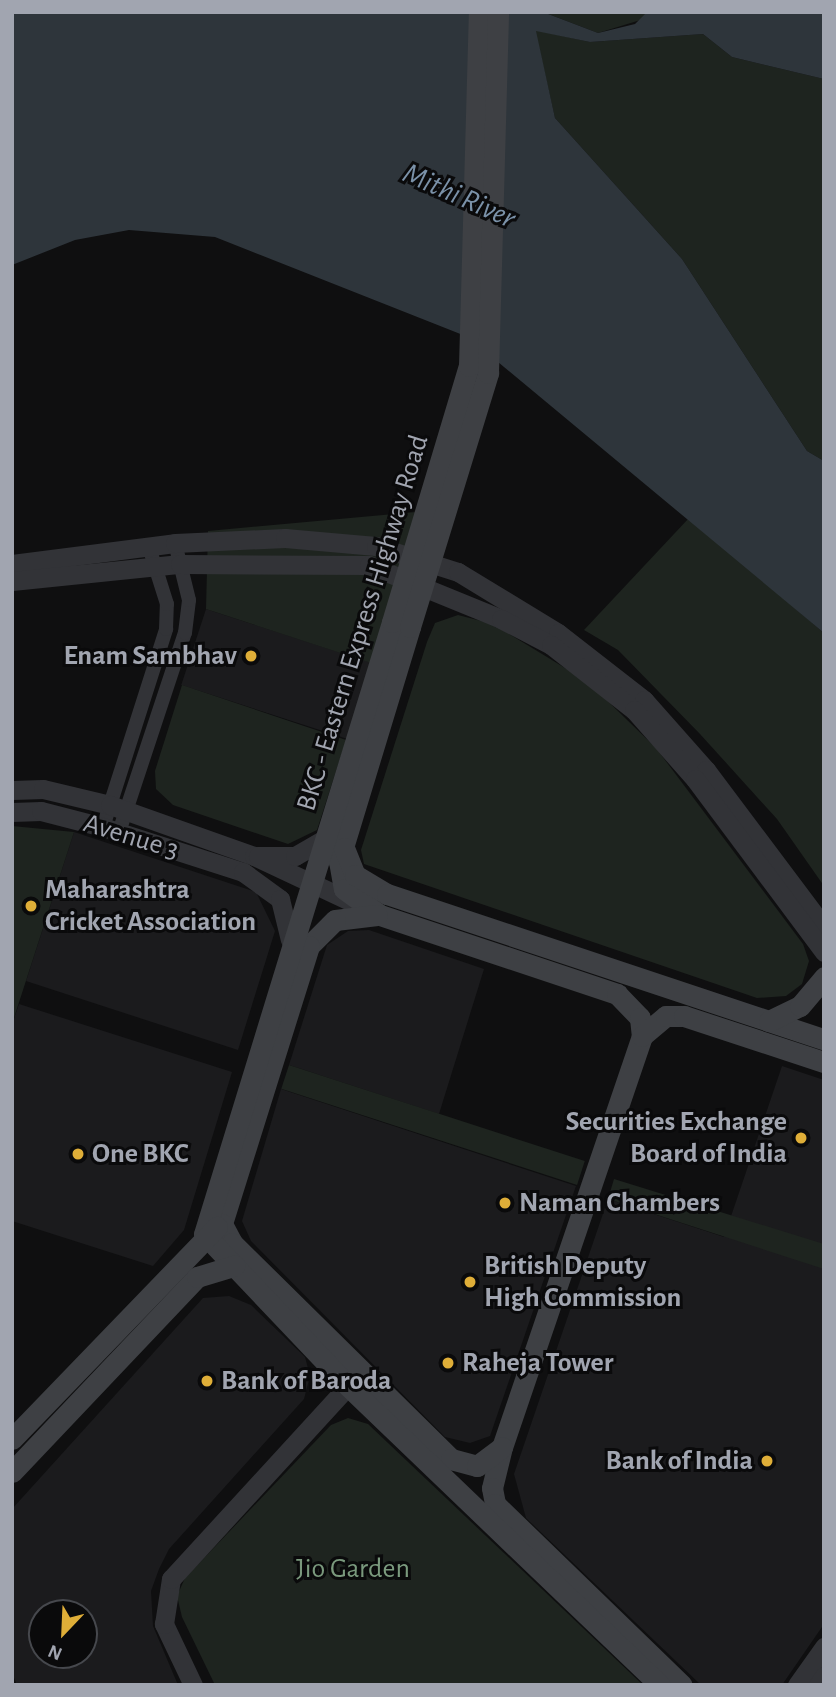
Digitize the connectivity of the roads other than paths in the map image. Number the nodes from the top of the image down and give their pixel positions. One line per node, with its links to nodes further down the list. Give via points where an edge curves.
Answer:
1 (479, 12): 11 (main road, BKC - Eastern Express Highway Road, bridge, via 469,366)
2 (498, 12): 11 (main road, BKC - Eastern Express Highway Road, bridge, via 488,373)
3 (175, 543): 4 (street); 6 (street); 8 (street, via 285,538 376,546)
4 (149, 547): 5 (street); 7 (street)
5 (12, 564)
6 (180, 564): 7 (street); 10 (street, via 369,565); 13 (street, via 189,600 185,633)
7 (155, 566): 9 (street); 13 (street, via 166,629)
8 (457, 572): 10 (street); 21 (street, via 568,640 645,700 706,770)
9 (12, 581)
10 (450, 596): 23 (street, via 551,645 634,710 695,779)
11 (401, 624): 16 (main road, BKC - Eastern Express Highway Road)
12 (12, 790): 13 (street, via 43,789)
13 (118, 808): 15 (street); 17 (street)
14 (12, 812): 15 (street, Avenue 3, via 41,811)
15 (111, 830): 22 (street, Avenue 3, via 264,884 284,909)
16 (334, 842): 17 (street, via 295,856); 18 (main road, BKC - Eastern Express Highway Road); 19 (main road, via 339,876); 26 (main road, via 355,875 387,894)
17 (254, 856): 18 (street)
18 (309, 883): 19 (street); 22 (main road, BKC - Eastern Express Highway Road)
19 (358, 905): 20 (main road)
20 (380, 915): 25 (main road); 31 (main road, via 335,919 309,946)
21 (824, 927)
22 (290, 940): 31 (main road, BKC - Eastern Express Highway Road)
23 (824, 952)
24 (824, 977): 27 (main road, via 800,1006)
25 (617, 994): 26 (main road); 28 (main road, via 640,1018)
26 (690, 994): 27 (main road)
27 (769, 1021): 29 (main road)
28 (642, 1036): 30 (main road, via 666,1016 684,1016); 35 (main road)
29 (824, 1039)
30 (824, 1062)
31 (213, 1229): 32 (main road); 34 (main road); 35 (main road, via 451,1459 477,1466)
32 (234, 1266): 33 (main road); 36 (main road, via 197,1277)
33 (348, 1386): 39 (street, via 171,1579 164,1623); 40 (main road)
34 (12, 1439)
35 (502, 1447): 41 (main road, via 492,1488 495,1504)
36 (12, 1472)
37 (824, 1647): 42 (street)
38 (824, 1676): 43 (street)
39 (193, 1685)
40 (660, 1685)
41 (682, 1685)
42 (797, 1685)
43 (818, 1685)

